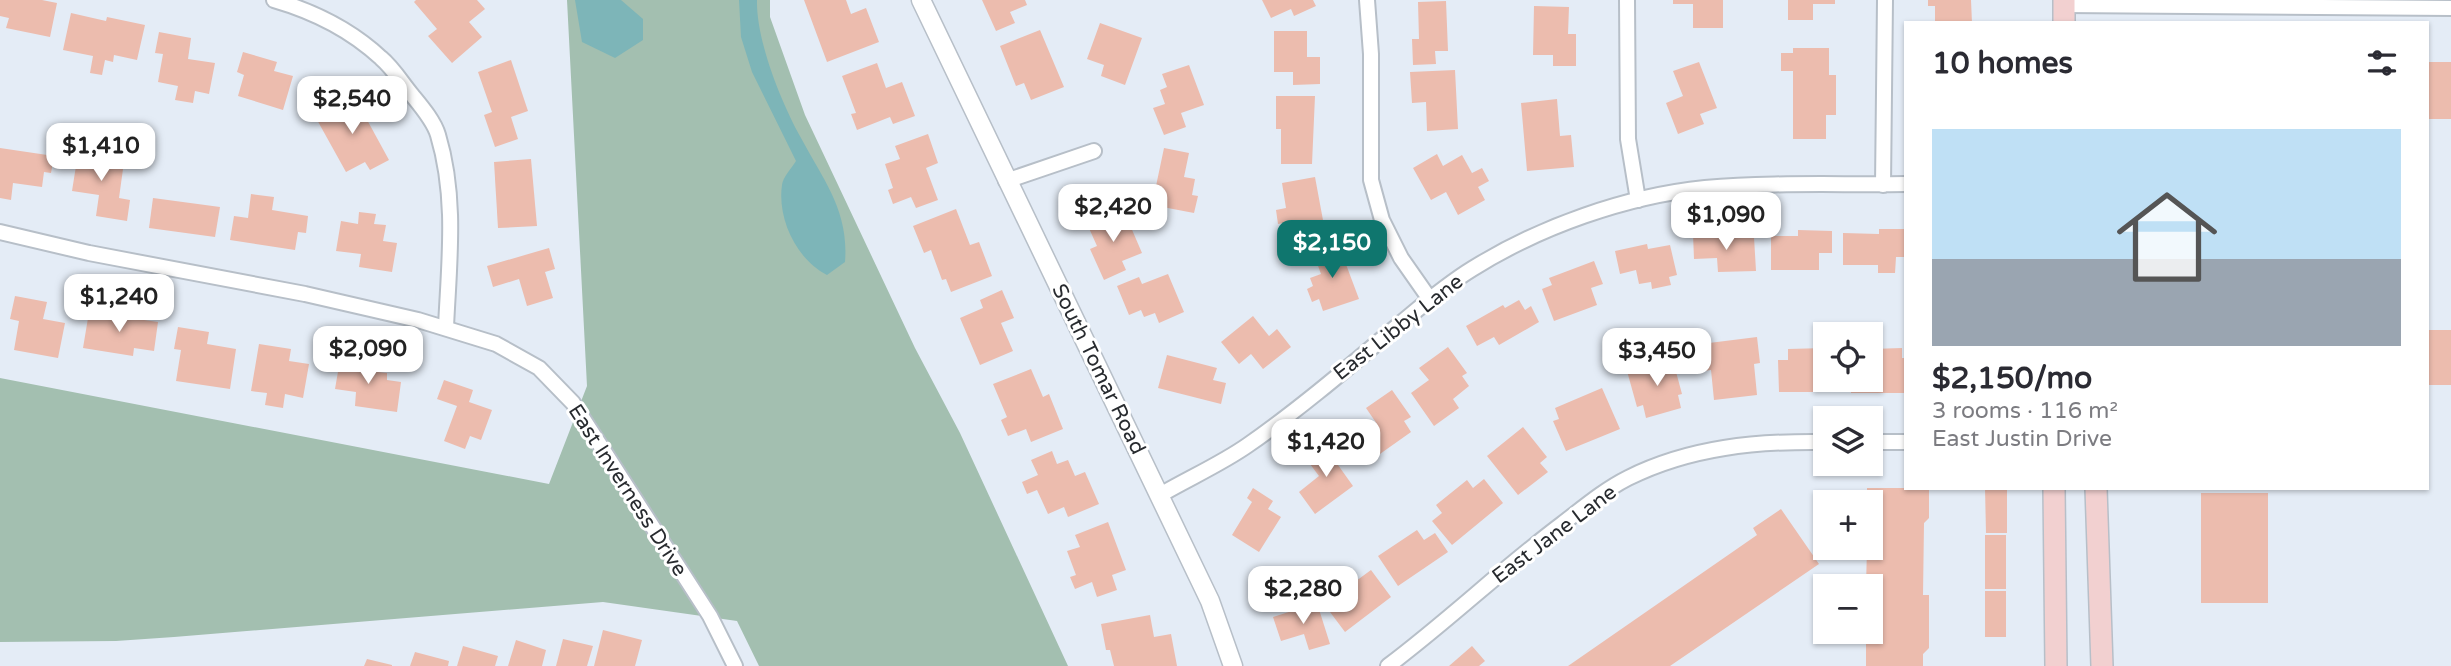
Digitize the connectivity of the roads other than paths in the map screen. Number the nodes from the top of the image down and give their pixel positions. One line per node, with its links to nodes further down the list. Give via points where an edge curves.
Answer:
1 (274, 0): 15 (street, via 345,31 382,58 437,132 448,176 452,232)
2 (921, 0): 9 (street, South Tomar Road)
3 (1367, 0): 14 (street, via 1371,180 1382,220)
4 (1627, 0): 12 (street, via 1628,139)
5 (1885, 0): 10 (street)
6 (2451, 8): 7 (street)
7 (2064, 9)
8 (1094, 151): 9 (street)
9 (1006, 181): 21 (street, South Tomar Road)
10 (1883, 184): 11 (street, East Libby Lane); 12 (street, East Libby Lane, via 1702,188)
11 (1904, 184)
12 (1638, 200): 14 (street, East Libby Lane, via 1584,215 1533,237)
13 (0, 232): 15 (street, East Inverness Drive)
14 (1429, 298): 21 (street, East Libby Lane, via 1246,446)
15 (446, 327): 22 (street, East Inverness Drive, via 496,344 539,368 573,403 710,616)
16 (1813, 442): 24 (street, East Jane Lane, via 1718,448 1628,478 1544,537)
17 (1883, 442): 18 (street)
18 (1904, 442)
19 (2054, 490): 25 (main road)
20 (2096, 490): 26 (main road)
21 (1160, 495): 23 (street, South Tomar Road, via 1210,601)
22 (735, 666)
23 (1233, 666)
24 (1388, 666)
25 (2056, 666)
26 (2102, 666)

